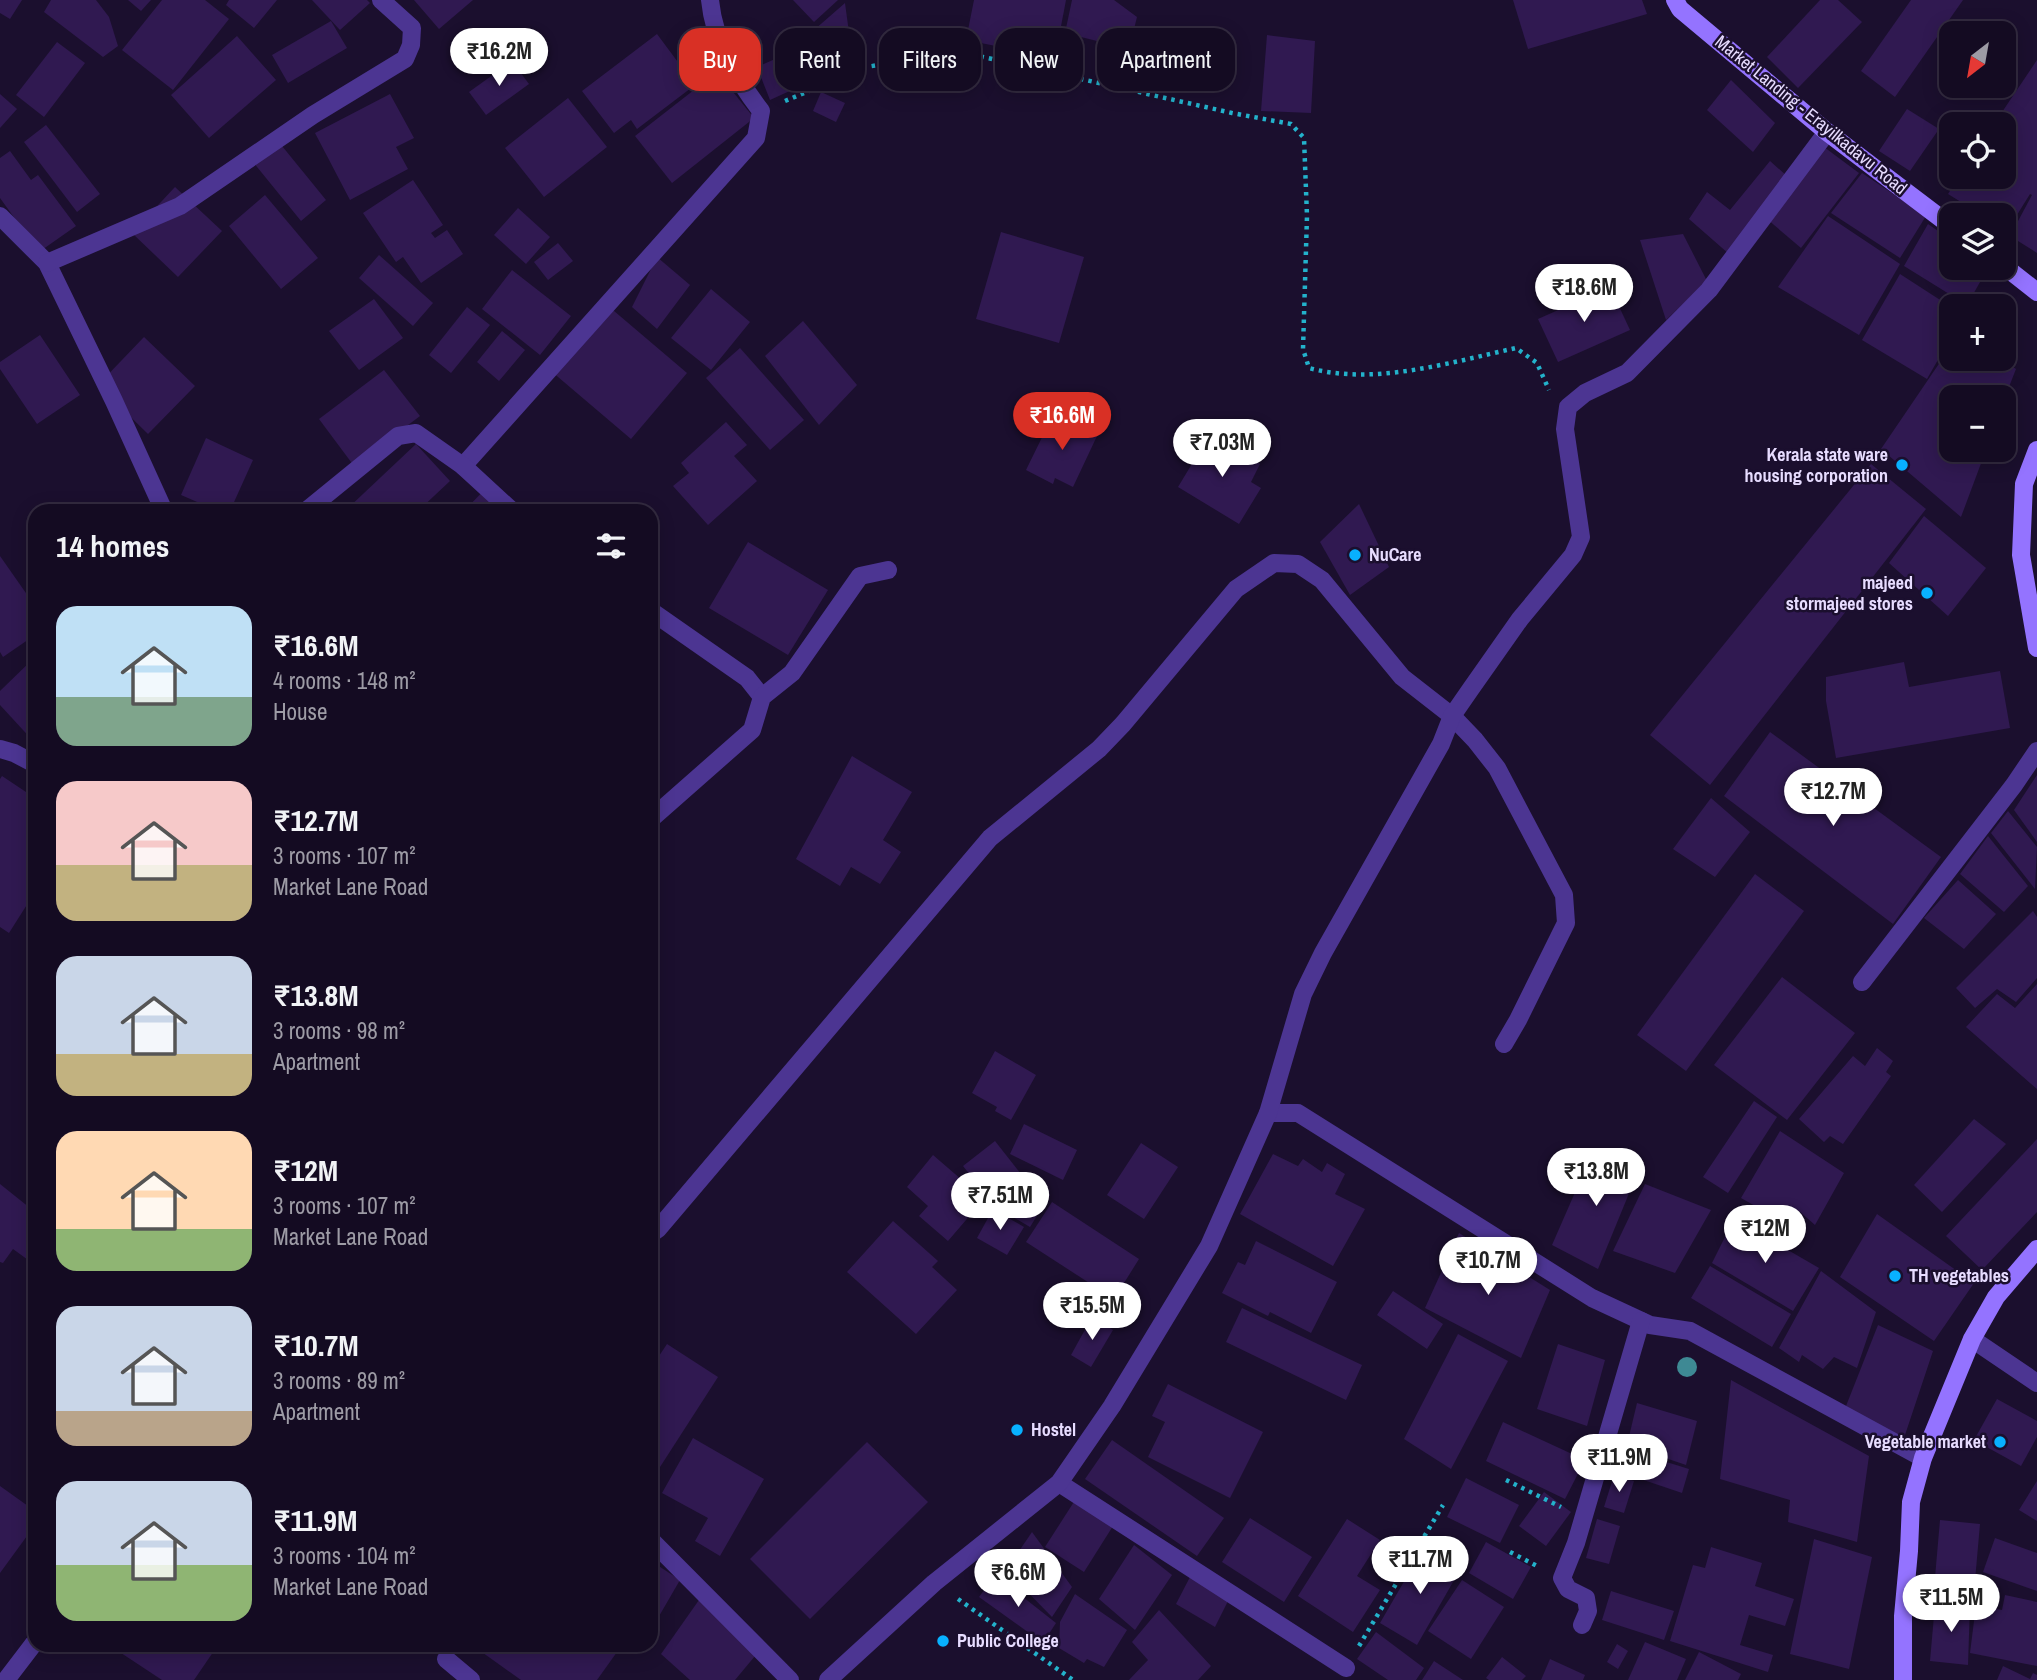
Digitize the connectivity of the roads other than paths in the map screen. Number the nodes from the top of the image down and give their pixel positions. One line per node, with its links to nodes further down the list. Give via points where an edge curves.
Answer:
1 (381, 0): 7 (street, via 412,28 405,59 180,206)
2 (710, 0): 11 (street, via 717,35 737,80 761,111 756,138)
3 (1675, 0): 4 (main road, Market Landing - Erayilkadavu Road, via 1680,9)
4 (1827, 132): 6 (main road, Market Landing - Erayilkadavu Road); 19 (street, via 1709,290 1627,373 1585,393 1568,407 1565,429 1580,537 1573,555 1520,619)
5 (0, 216): 7 (street)
6 (1939, 217)
7 (47, 263): 12 (street)
8 (2016, 275): 9 (main road)
9 (2037, 292)
10 (2037, 450): 17 (main road, via 2024,484 2021,555)
11 (464, 466): 13 (street, via 416,433 398,436); 14 (street)
12 (161, 504)
13 (315, 504)
14 (505, 504)
15 (888, 570): 18 (street, via 860,576 792,673)
16 (658, 616): 18 (street, via 747,678)
17 (2037, 648)
18 (762, 697): 23 (street, via 752,730)
19 (1452, 716): 25 (street, via 1497,768 1564,895 1566,923); 26 (street, via 1303,995); 27 (street, via 1402,677 1322,580 1298,564 1274,562 1236,589 1099,749 990,838)
20 (0, 749): 22 (street)
21 (2037, 751): 24 (street)
22 (28, 760)
23 (658, 813)
24 (1862, 982)
25 (1504, 1044)
26 (1268, 1114): 29 (street, via 1298,1113 1592,1298); 33 (street, via 1209,1246 1112,1406)
27 (658, 1230)
28 (2037, 1249): 30 (main road, via 1996,1297)
29 (1641, 1321): 32 (street, via 1690,1331); 35 (street, via 1562,1578 1568,1589 1586,1598 1588,1611)
30 (1972, 1339): 31 (street); 32 (main road)
31 (2037, 1383)
32 (1923, 1458): 43 (main road, via 1911,1502)
33 (1059, 1483): 38 (street); 42 (street, via 934,1583)
34 (658, 1547): 41 (street)
35 (1582, 1625)
36 (28, 1651): 39 (street)
37 (446, 1659): 40 (street)
38 (1346, 1668)
39 (6, 1680)
40 (471, 1680)
41 (790, 1680)
42 (828, 1680)
43 (1903, 1680)

